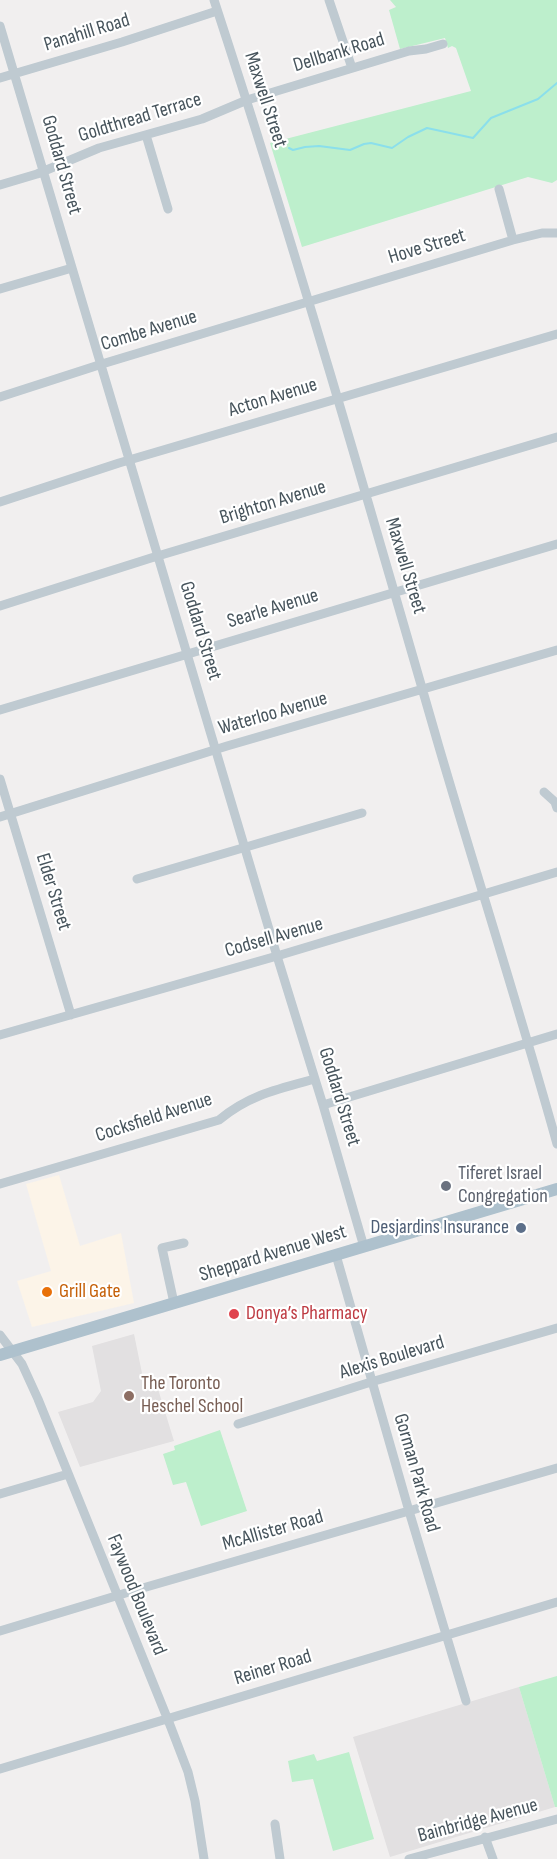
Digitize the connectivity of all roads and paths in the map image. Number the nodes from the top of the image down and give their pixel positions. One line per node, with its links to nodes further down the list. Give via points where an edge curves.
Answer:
1 (214, 0): 3 (street, Maxwell Street)
2 (329, 0): 6 (street)
3 (217, 11): 7 (street, Panahill Road); 9 (street, Maxwell Street)
4 (0, 26): 7 (street, Goddard Street)
5 (443, 44): 6 (street, Dellbank Road)
6 (352, 68): 9 (street, Dellbank Road)
7 (15, 73): 8 (street, Panahill Road); 11 (street, Goddard Street)
8 (0, 78)
9 (247, 100): 10 (street, Goldthread Terrace, via 202,119); 19 (street, Maxwell Street)
10 (146, 135): 11 (street, Goldthread Terrace, via 83,154); 14 (street)
11 (44, 171): 12 (street, Goldthread Terrace); 17 (street, Goddard Street)
12 (0, 185)
13 (499, 189): 16 (street)
14 (168, 209)
15 (557, 233): 16 (street, Hove Street)
16 (513, 240): 19 (street, Hove Street)
17 (72, 268): 18 (street); 21 (street, Goddard Street)
18 (0, 290)
19 (309, 302): 21 (street, Combe Avenue); 23 (street, Maxwell Street)
20 (557, 334): 23 (street, Acton Avenue)
21 (102, 364): 22 (street, Combe Avenue); 25 (street, Goddard Street)
22 (0, 397)
23 (337, 398): 25 (street, Acton Avenue); 26 (street, Maxwell Street)
24 (557, 437): 26 (street, Brighton Avenue)
25 (131, 460): 27 (street, Acton Avenue); 29 (street, Goddard Street)
26 (365, 495): 29 (street, Brighton Avenue); 30 (street, Maxwell Street)
27 (0, 502)
28 (557, 544): 30 (street, Searle Avenue)
29 (159, 556): 31 (street, Brighton Avenue); 33 (street, Goddard Street)
30 (394, 592): 33 (street, Searle Avenue); 34 (street, Maxwell Street)
31 (0, 606)
32 (557, 650): 34 (street, Waterloo Avenue)
33 (188, 654): 35 (street, Searle Avenue); 36 (street, Goddard Street)
34 (423, 690): 36 (street, Waterloo Avenue); 46 (street, Maxwell Street)
35 (0, 710)
36 (216, 749): 41 (street, Waterloo Avenue); 43 (street, Goddard Street)
37 (0, 779): 41 (street, Elder Street)
38 (544, 792): 39 (street)
39 (557, 808)
40 (362, 813): 43 (street)
41 (10, 814): 42 (street, Waterloo Avenue); 48 (street, Elder Street)
42 (0, 817)
43 (246, 848): 45 (street); 47 (street, Goddard Street)
44 (557, 872): 46 (street, Codsell Avenue)
45 (137, 879)
46 (482, 894): 47 (street, Codsell Avenue); 51 (street, Maxwell Street)
47 (277, 956): 48 (street, Codsell Avenue); 52 (street, Goddard Street)
48 (71, 1015): 50 (street, Codsell Avenue)
49 (557, 1034): 51 (street)
50 (0, 1035)
51 (528, 1042): 53 (street); 54 (street, Maxwell Street)
52 (315, 1079): 53 (street, Goddard Street); 55 (street, Cocksfield Avenue, via 266,1092 236,1106 219,1120)
53 (323, 1105): 58 (street, Goddard Street)
54 (557, 1144)
55 (0, 1184)
56 (557, 1189): 58 (main road, Sheppard Avenue West)
57 (184, 1243): 60 (street, via 162,1248)
58 (364, 1247): 59 (main road, Sheppard Avenue West)
59 (336, 1255): 60 (main road, Sheppard Avenue West); 65 (street, Gorman Park Road)
60 (174, 1304): 63 (main road, Sheppard Avenue West)
61 (557, 1328): 65 (street, Alexis Boulevard)
62 (0, 1335): 63 (street, Faywood Boulevard)
63 (13, 1351): 64 (main road, Sheppard Avenue West); 68 (street, Faywood Boulevard)
64 (0, 1355)
65 (371, 1382): 66 (street, Alexis Boulevard); 70 (street, Gorman Park Road)
66 (238, 1424)
67 (557, 1468): 70 (street, McAllister Road)
68 (68, 1474): 69 (street); 71 (street, Faywood Boulevard)
69 (0, 1494)
70 (409, 1511): 71 (street, McAllister Road); 74 (street, Gorman Park Road)
71 (117, 1595): 73 (street, McAllister Road); 76 (street, Faywood Boulevard)
72 (557, 1602): 74 (street, Reiner Road)
73 (0, 1631)
74 (446, 1635): 75 (street, Gorman Park Road); 76 (street, Reiner Road)
75 (465, 1701)
76 (167, 1719): 77 (street, Reiner Road); 81 (street, Faywood Boulevard, via 188,1772)
77 (0, 1769)
78 (557, 1819): 80 (street, Bainbridge Avenue)
79 (275, 1824): 82 (street)
80 (485, 1837): 83 (street, Bainbridge Avenue); 84 (street)
81 (204, 1859)
82 (280, 1859)
83 (409, 1859)
84 (493, 1859)

